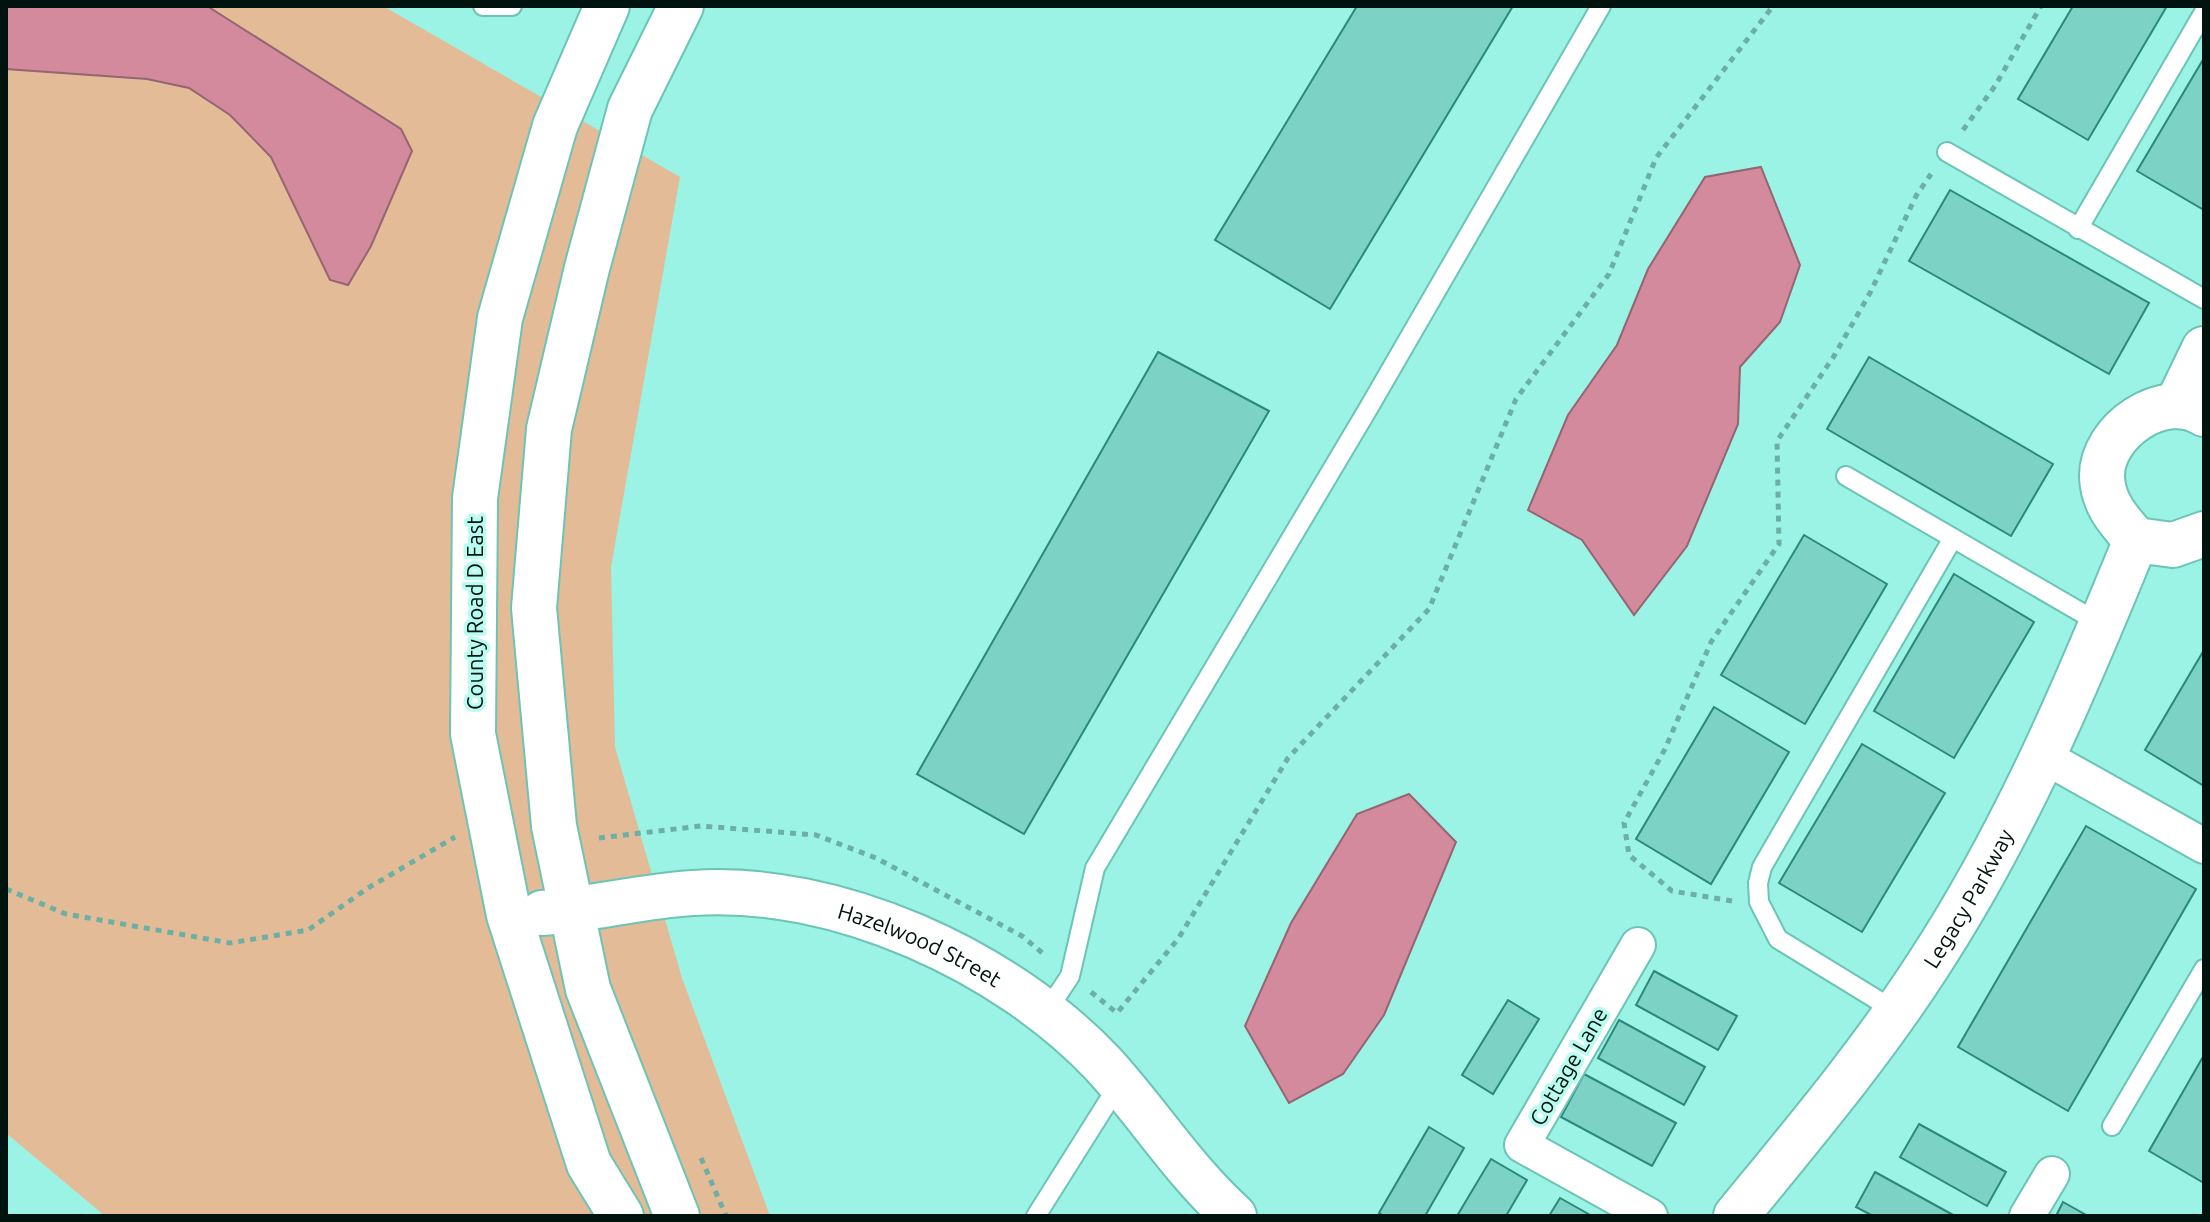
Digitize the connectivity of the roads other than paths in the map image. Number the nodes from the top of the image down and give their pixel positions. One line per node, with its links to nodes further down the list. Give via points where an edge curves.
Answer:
1 (483, 6): 2 (lane)
2 (512, 6)
3 (607, 6): 20 (street, County Road D East, via 555,126 500,318 475,498 473,734)
4 (681, 6): 19 (street, via 630,109 549,429 534,608 554,826)
5 (1601, 6): 24 (lane, via 1095,868 1070,976)
6 (2204, 12): 8 (lane)
7 (1947, 152): 8 (lane)
8 (2078, 229): 9 (lane)
9 (2204, 299)
10 (2204, 349): 11 (street)
11 (2191, 409): 15 (street, via 2138,417 2112,441 2102,475 2109,510)
12 (1846, 476): 14 (lane)
13 (2204, 534): 15 (street, via 2173,545)
14 (1953, 538): 16 (lane); 23 (lane, via 1762,867 1758,883 1759,902 1778,939)
15 (2136, 540): 16 (street, Legacy Parkway)
16 (2101, 624): 17 (street, Legacy Parkway)
17 (2045, 757): 18 (street); 23 (street, Legacy Parkway, via 1961,913)
18 (2204, 846)
19 (592, 907): 20 (street, Hazelwood Street); 24 (street, Hazelwood Street, via 693,893 794,899 872,920 948,951); 29 (street, via 588,989)
20 (509, 915): 28 (street, County Road D East, via 589,1164)
21 (1638, 945): 32 (street, Cottage Lane, via 1522,1145)
22 (2204, 969): 26 (lane)
23 (1897, 1012): 33 (street, Legacy Parkway, via 1828,1106)
24 (1045, 1014): 25 (street, Hazelwood Street)
25 (1119, 1084): 30 (lane); 31 (street, Hazelwood Street)
26 (2112, 1126)
27 (2052, 1174): 34 (street)
28 (621, 1216)
29 (677, 1216)
30 (1036, 1216)
31 (1234, 1216)
32 (1650, 1216)
33 (1736, 1216)
34 (2027, 1216)

